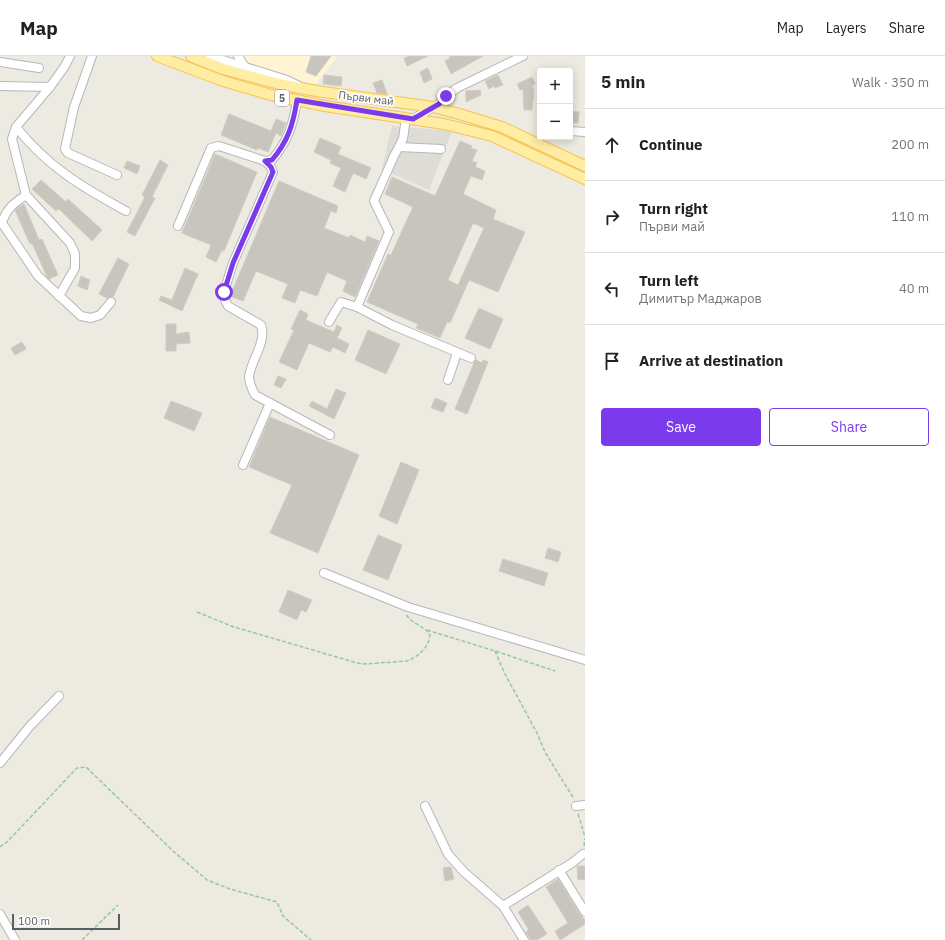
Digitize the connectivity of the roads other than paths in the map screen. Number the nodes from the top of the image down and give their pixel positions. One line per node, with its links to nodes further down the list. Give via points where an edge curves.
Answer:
1 (70, 56): 11 (street)
2 (92, 56): 23 (street, via 74,107 65,149 68,153)
3 (157, 56): 13 (main road, Първи май / 5, via 223,81)
4 (191, 56): 12 (main road, Първи май / 5, via 223,69)
5 (210, 56): 7 (street)
6 (523, 56): 14 (street, via 457,88)
7 (242, 60): 12 (street)
8 (0, 62): 9 (street)
9 (38, 68)
10 (0, 86): 11 (street)
11 (50, 87): 16 (street)
12 (305, 90): 14 (main road, Първи май / 5)
13 (297, 100): 15 (main road, Първи май / 5); 21 (street, via 294,120 286,141 272,160)
14 (433, 107): 15 (street); 22 (main road, Първи май / 5, via 502,127)
15 (409, 119): 19 (street); 24 (main road, Първи май / 5, via 492,136)
16 (16, 127): 25 (street, via 12,139); 26 (street, via 46,160 83,187)
17 (573, 131): 18 (street)
18 (585, 132)
19 (399, 147): 20 (street); 30 (street, via 374,201 389,232)
20 (441, 149)
21 (265, 161): 27 (street, via 219,146 211,148); 35 (street, via 273,172 233,263 224,292 228,306 261,325 263,335 249,377 255,395)
22 (585, 166)
23 (117, 175)
24 (585, 179)
25 (26, 195): 28 (street, via 70,243 75,254 75,268); 28 (street, via 10,206 2,223 38,276)
26 (126, 211)
27 (178, 226)
28 (59, 296): 29 (street, via 81,316 91,318 100,315)
29 (111, 302)
30 (357, 307): 31 (street, via 341,302); 32 (street)
31 (328, 322)
32 (457, 353): 33 (street); 34 (street)
33 (471, 358)
34 (448, 380)
35 (270, 403): 36 (street); 37 (street)
36 (330, 435)
37 (243, 465)
38 (324, 573): 39 (street, via 408,606)
39 (585, 660)
40 (59, 696): 41 (street)
41 (0, 763)
42 (585, 805): 44 (street)
43 (426, 806): 47 (street, via 448,854 464,872)
44 (576, 806)
45 (583, 854): 46 (street)
46 (559, 870): 47 (street); 48 (street)
47 (503, 906): 51 (street)
48 (585, 912)
49 (0, 914): 50 (street)
50 (15, 940)
51 (524, 940)

